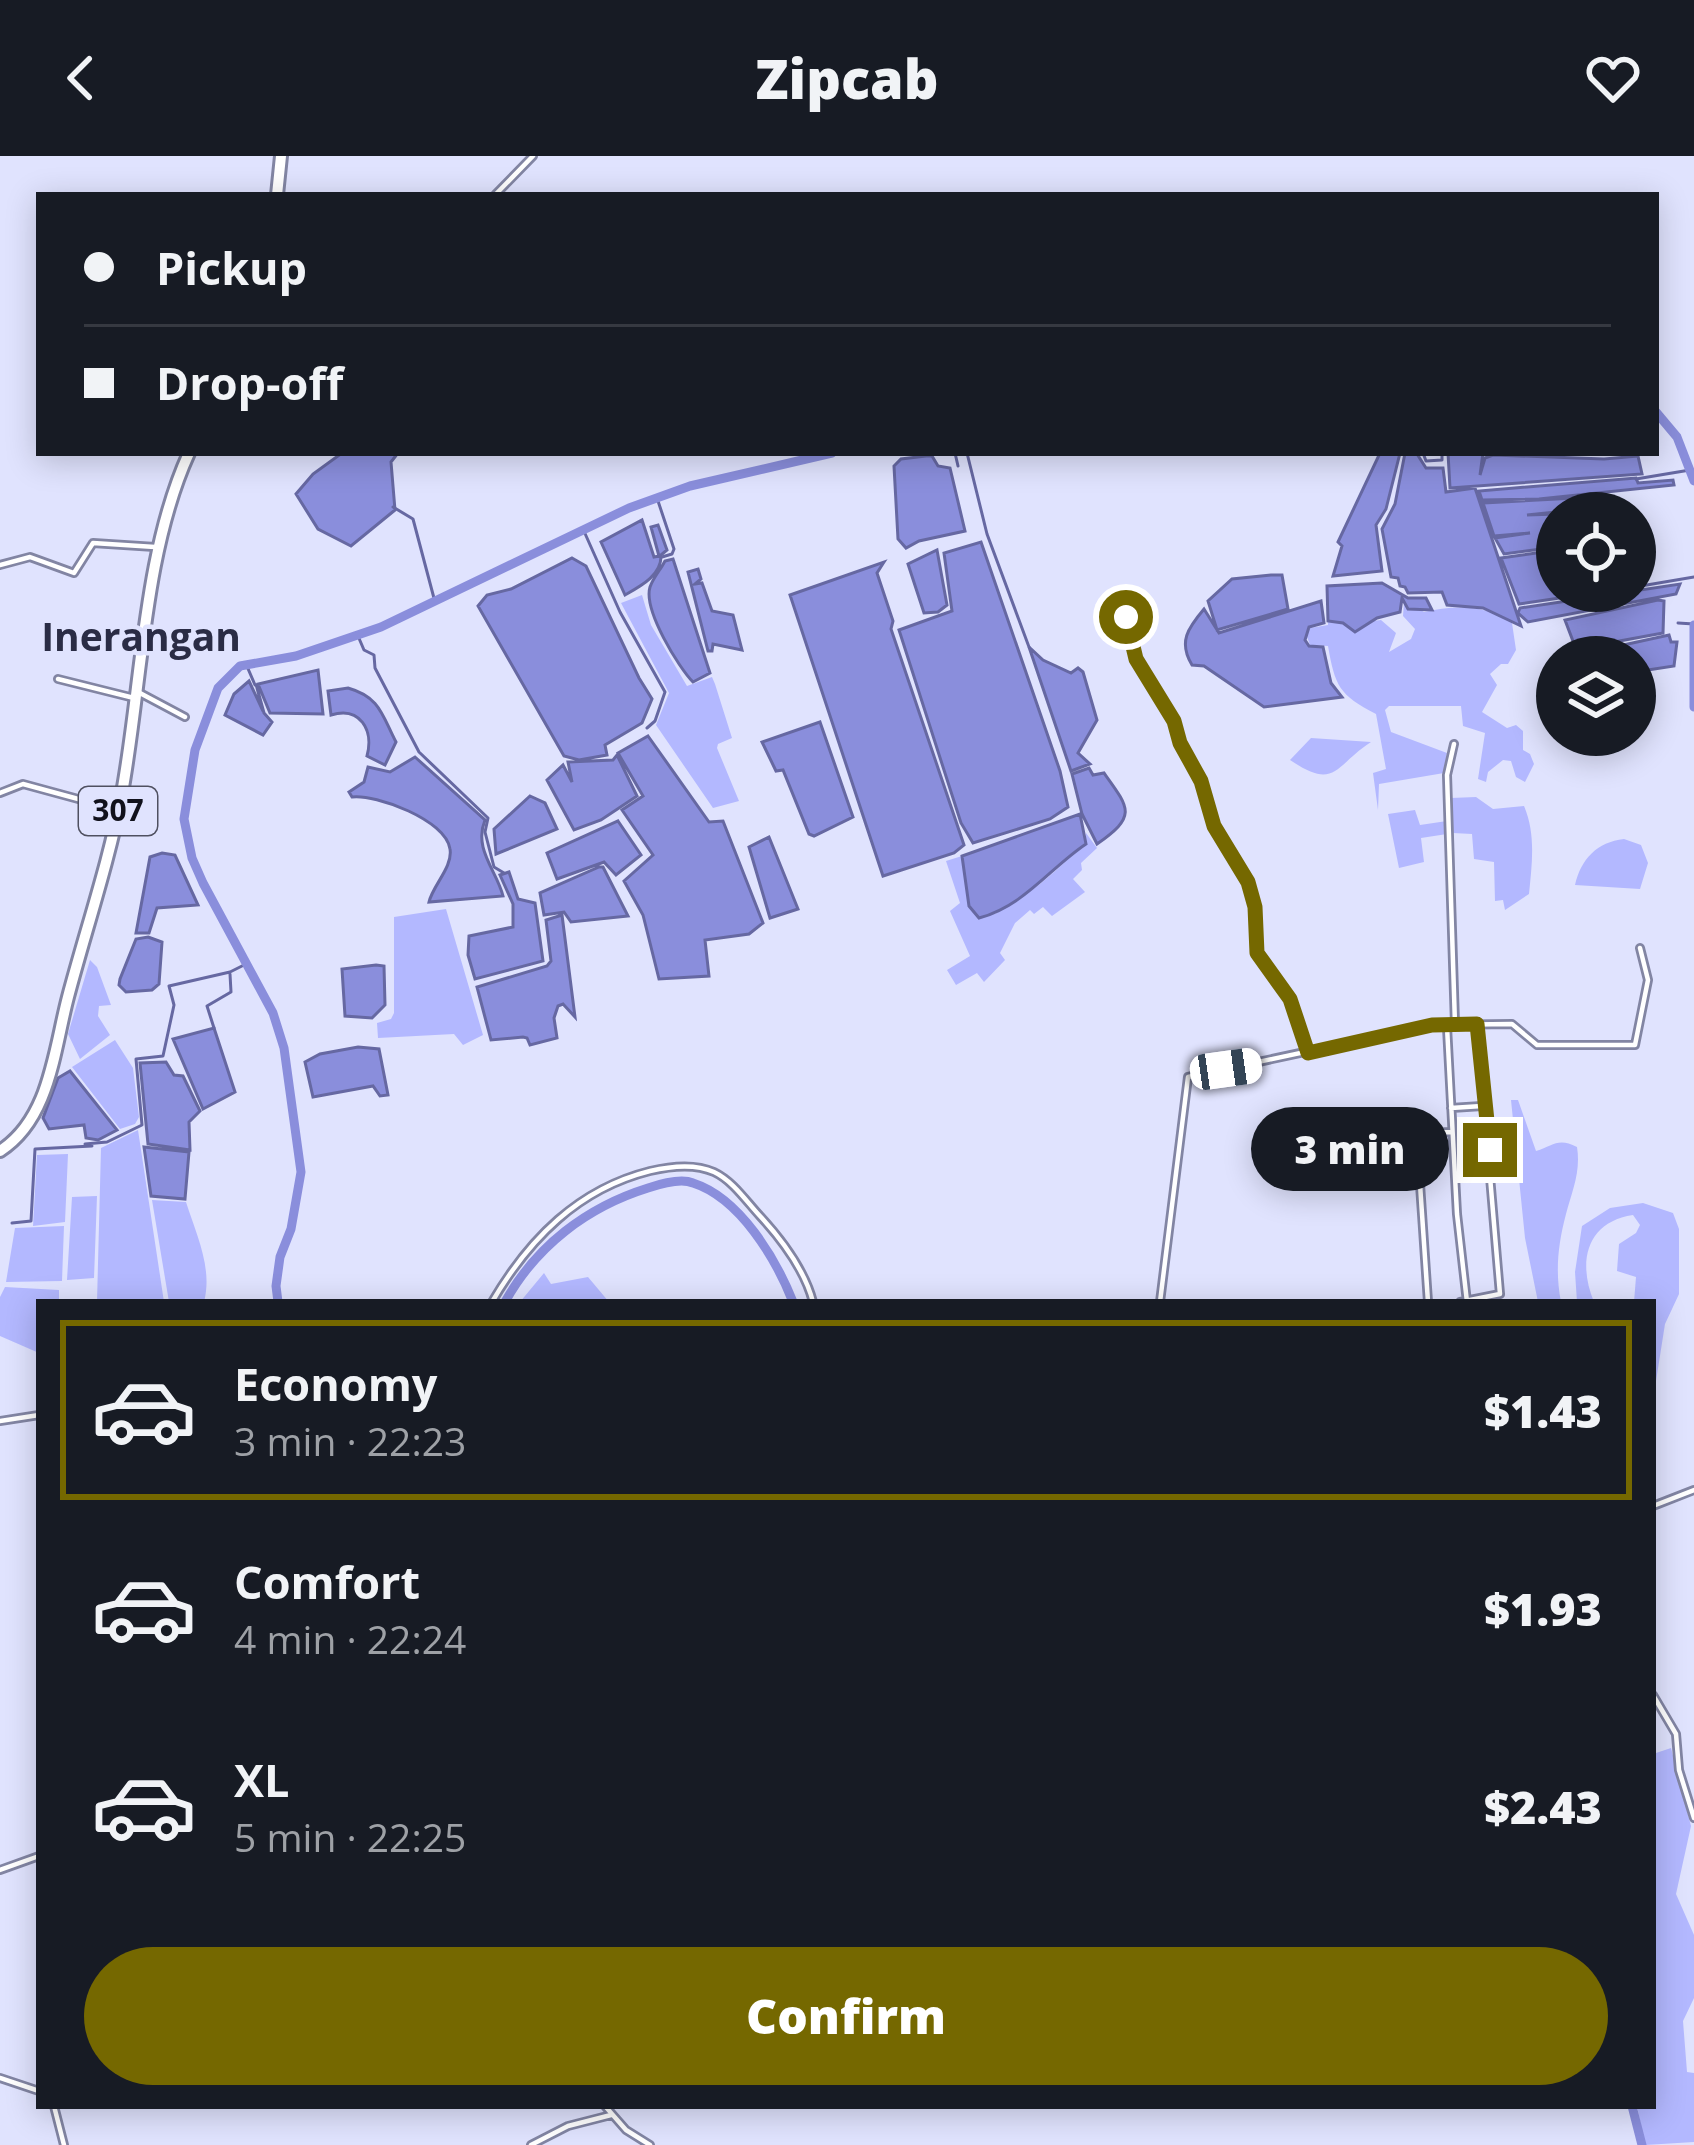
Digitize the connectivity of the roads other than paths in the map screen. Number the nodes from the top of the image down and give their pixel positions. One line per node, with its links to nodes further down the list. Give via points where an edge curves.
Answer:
1 (281, 156): 3 (main road)
2 (533, 156): 4 (street)
3 (277, 192)
4 (498, 192)
5 (188, 456): 6 (main road, 307)
6 (161, 547): 7 (street, via 99,541 72,573 30,557); 10 (main road, 307)
7 (0, 565)
8 (1126, 617): 18 (street, via 1136,659 1174,721 1214,826 1248,882 1257,953 1290,999)
9 (58, 680): 10 (street)
10 (138, 695): 11 (street); 14 (main road, 307)
11 (185, 717)
12 (1454, 744): 16 (street, via 1447,775)
13 (0, 793): 14 (street, via 22,784)
14 (118, 809): 22 (main road, 307, via 36,1113)
15 (1640, 948): 17 (street, via 1648,980 1635,1045 1537,1045 1512,1024)
16 (1451, 1024): 17 (street); 18 (street); 20 (street)
17 (1477, 1024): 19 (street)
18 (1308, 1053): 26 (street, via 1186,1080)
19 (1484, 1106): 20 (street); 23 (street)
20 (1451, 1108): 21 (street)
21 (1452, 1132): 27 (street, via 1417,1140); 28 (street)
22 (0, 1151)
23 (1501, 1298)
24 (494, 1299): 25 (street, via 551,1225 590,1194 687,1166 735,1188 770,1226)
25 (812, 1299)
26 (1160, 1299)
27 (1428, 1299)
28 (1465, 1299)
29 (36, 1415): 30 (street)
30 (0, 1421)
31 (1694, 1490): 32 (street)
32 (1656, 1505)
33 (1656, 1700): 34 (street, via 1676,1734)
34 (1694, 1819)
35 (36, 1857): 36 (street)
36 (0, 1870)
37 (0, 2078): 38 (street)
38 (36, 2090)
39 (55, 2109): 42 (street)
40 (607, 2109): 41 (street)
41 (610, 2115): 43 (street); 44 (street)
42 (64, 2145)
43 (531, 2145)
44 (650, 2145)

